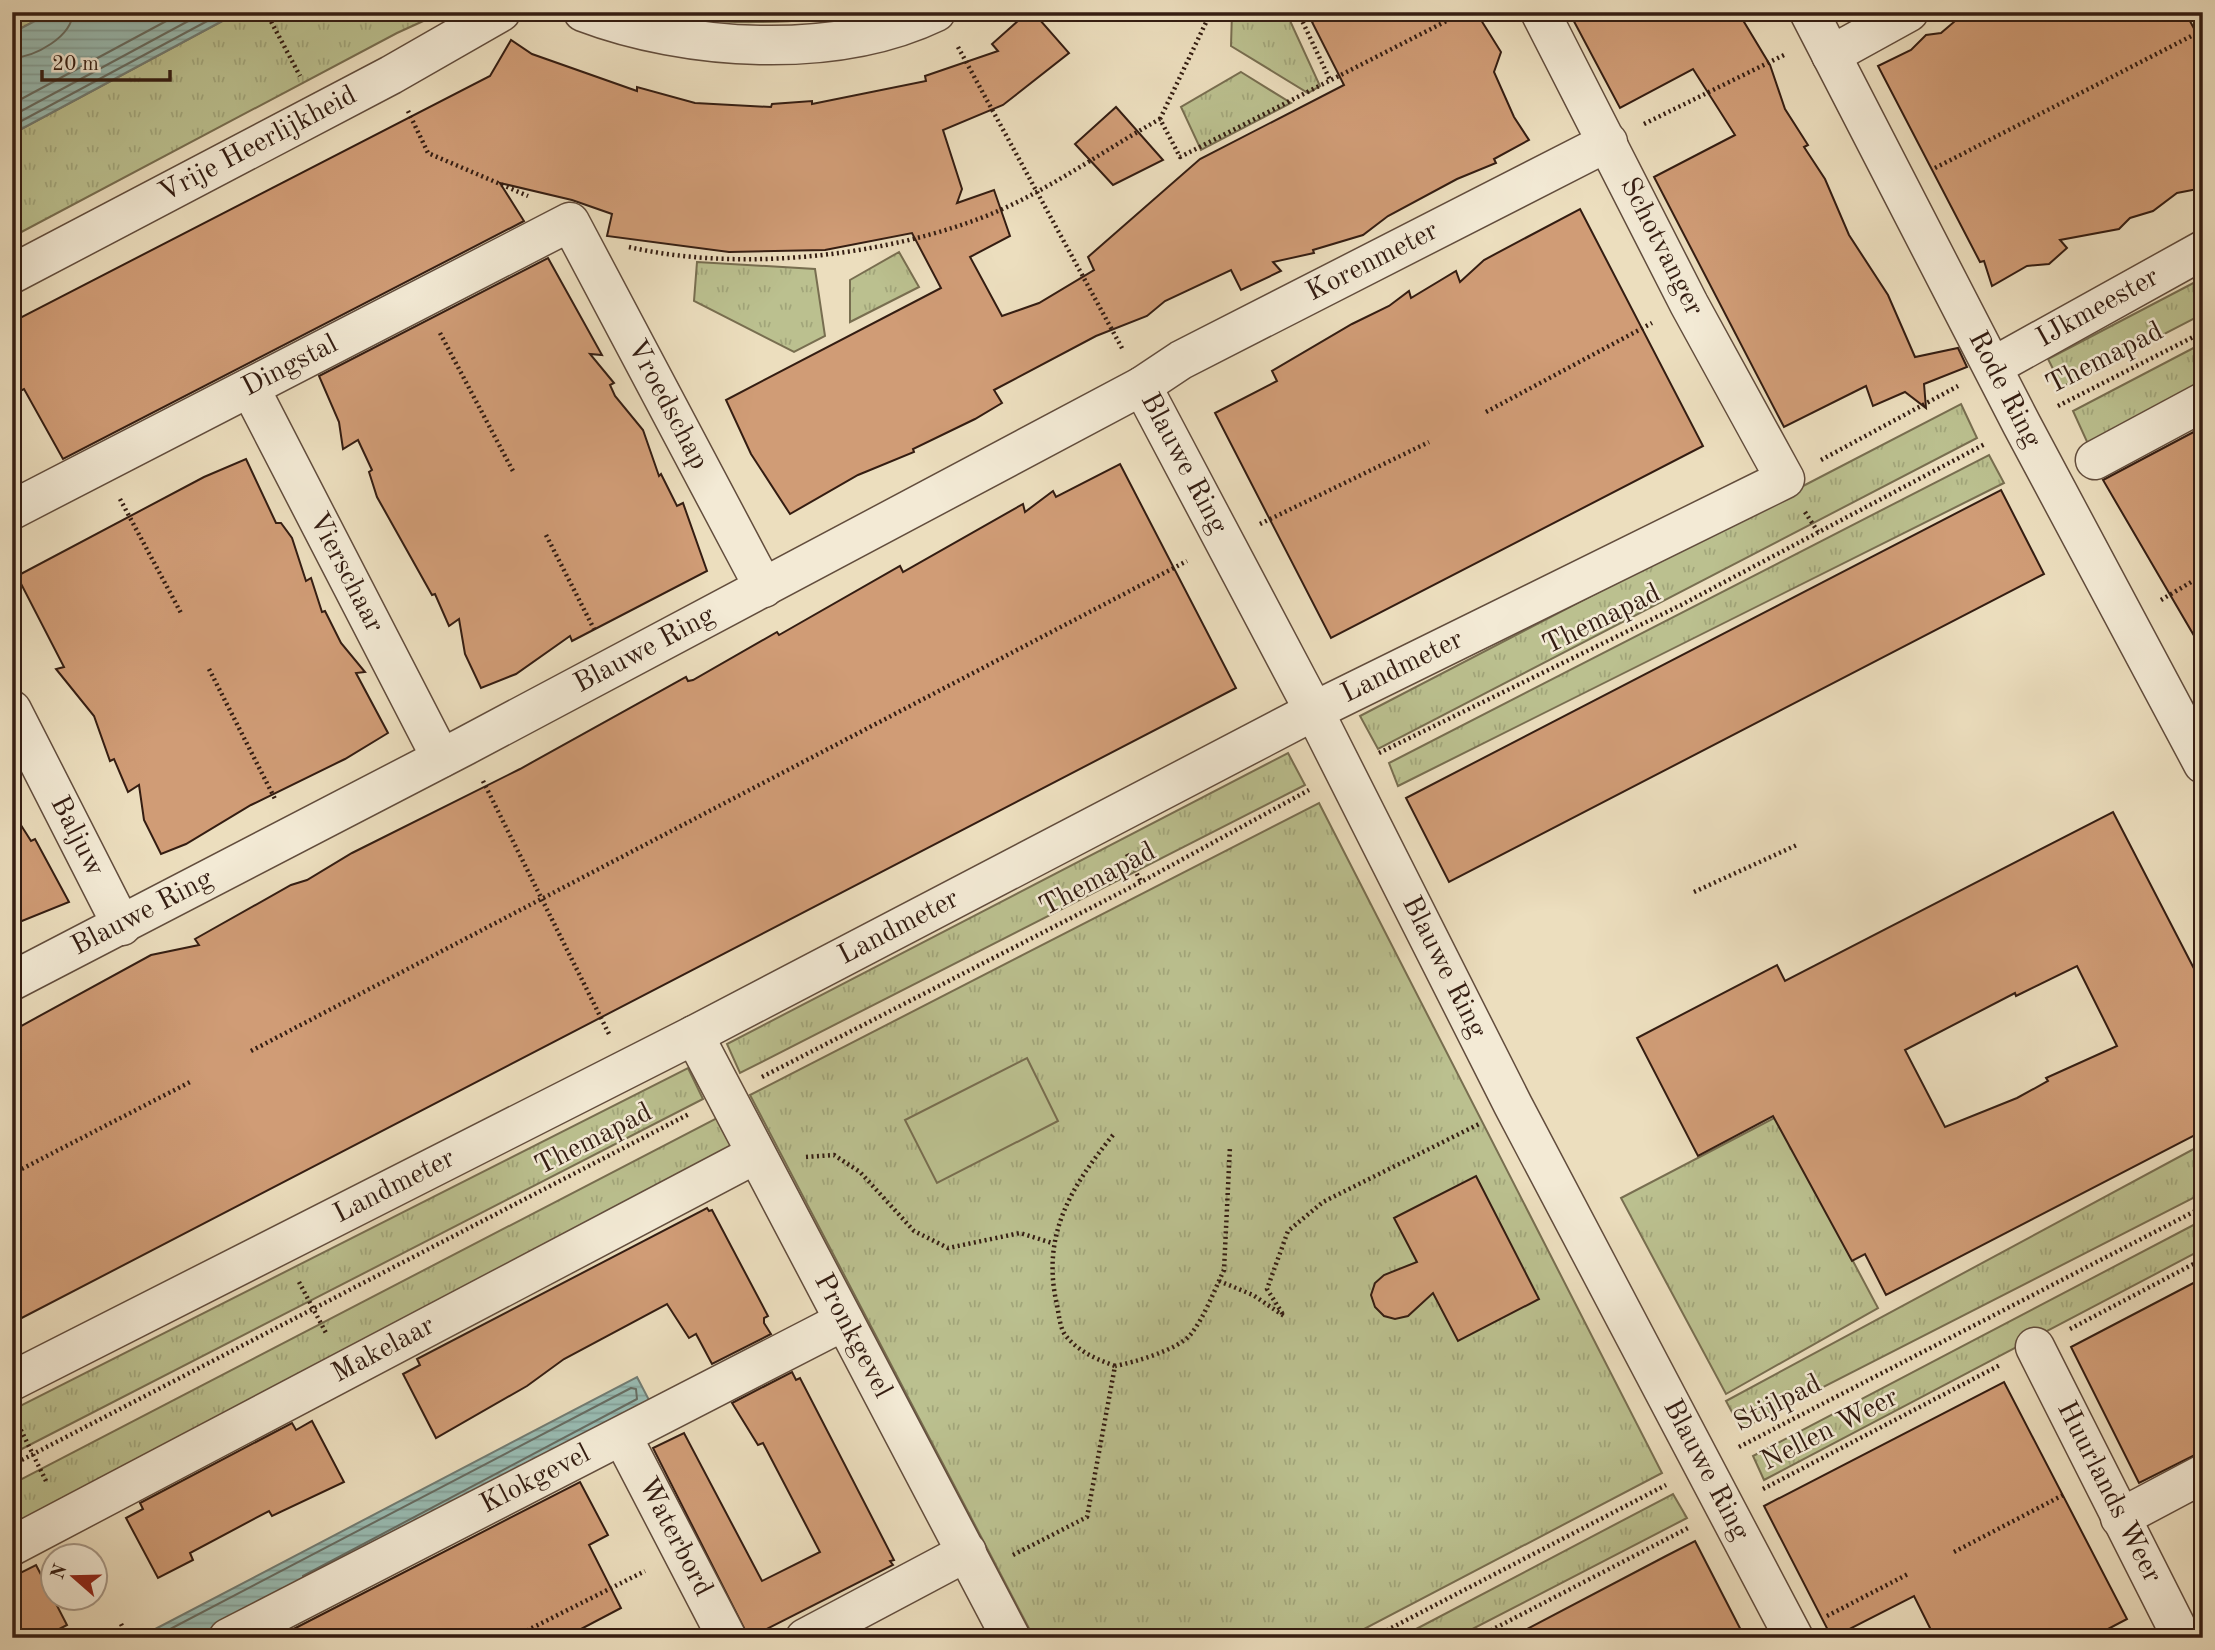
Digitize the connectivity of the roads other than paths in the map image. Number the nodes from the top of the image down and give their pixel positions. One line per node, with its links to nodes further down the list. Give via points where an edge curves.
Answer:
1 (501, 12): 10 (street, Vrije Heerlijkheid)
2 (583, 12): 5 (street, via 670,38 760,44)
3 (1540, 12): 7 (street, Schotvanger)
4 (1909, 12): 6 (street)
5 (944, 24)
6 (1821, 34): 11 (street, Rode Ring)
7 (1608, 142): 12 (street, Korenmeter, via 1181,360); 16 (street, Schotvanger, via 1689,304)
8 (570, 222): 13 (street, Dingstal); 18 (street, Vroedschap)
9 (2203, 250): 11 (street, IJkmeester)
10 (12, 275)
11 (1994, 366): 22 (street, Rode Ring)
12 (1142, 386): 18 (street, Blauwe Ring); 20 (street, Blauwe Ring)
13 (250, 387): 17 (street, Dingstal); 21 (street, Vierschaar)
14 (2203, 402): 15 (street)
15 (2095, 460)
16 (1786, 480): 20 (street, Landmeter)
17 (12, 510)
18 (764, 588): 21 (street, Blauwe Ring)
19 (12, 710): 23 (street, Baljuw)
20 (1314, 711): 25 (street, Landmeter); 36 (street, Blauwe Ring, via 1513,1105)
21 (453, 752): 23 (street, Blauwe Ring)
22 (2203, 764)
23 (122, 926): 24 (street, Blauwe Ring)
24 (12, 981)
25 (694, 1035): 26 (street, Pronkgevel); 29 (street, Landmeter)
26 (761, 1163): 27 (street, Pronkgevel); 33 (street, Makelaar)
27 (844, 1321): 30 (street, Klokgevel); 34 (street, Pronkgevel)
28 (2035, 1347): 32 (street, Huurlands Weer)
29 (12, 1381)
30 (622, 1437): 35 (street, Klokgevel); 37 (street, Waterbord)
31 (2203, 1474): 32 (street)
32 (2120, 1518): 40 (street, Huurlands Weer)
33 (12, 1546)
34 (972, 1562): 38 (street); 39 (street, Pronkgevel)
35 (244, 1634)
36 (1793, 1636)
37 (727, 1638)
38 (805, 1638)
39 (1011, 1638)
40 (2182, 1638)

